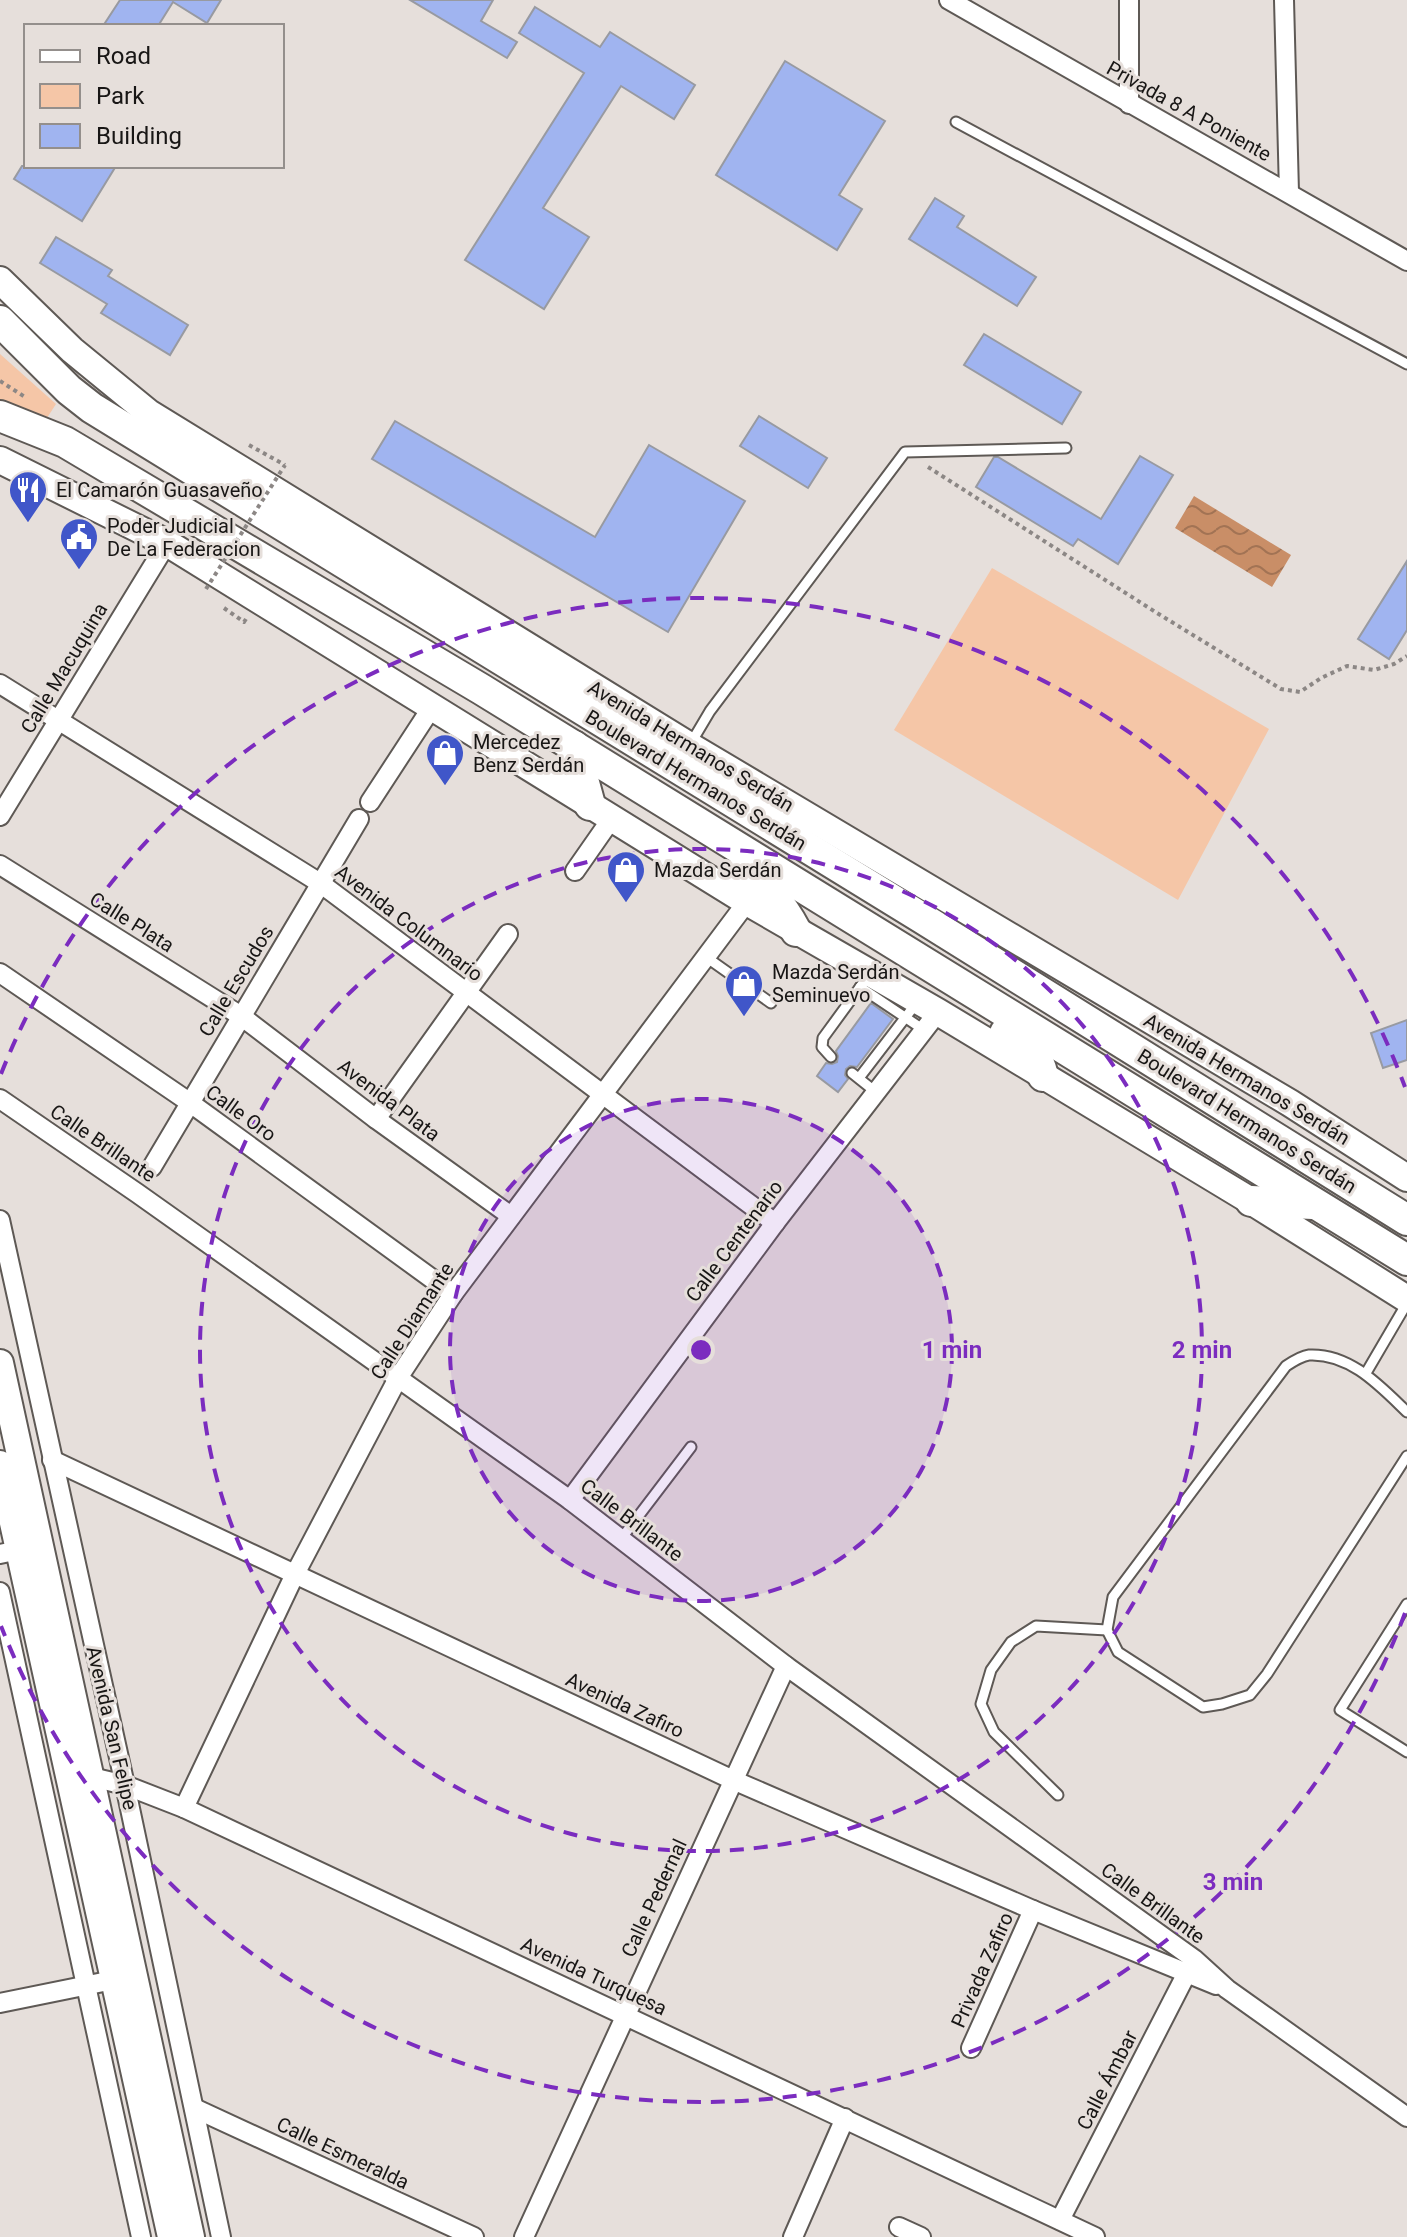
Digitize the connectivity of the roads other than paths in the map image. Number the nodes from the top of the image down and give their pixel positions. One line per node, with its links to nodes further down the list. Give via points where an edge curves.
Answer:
1 (949, 0): 5 (street, Privada 8 A Poniente)
2 (984, 0): 5 (street)
3 (1129, 0): 6 (street)
4 (1284, 0): 8 (street)
5 (984, 21): 6 (street, Privada 8 A Poniente)
6 (1129, 104): 8 (street, Privada 8 A Poniente)
7 (956, 122): 12 (lane)
8 (1289, 192): 9 (street, Privada 8 A Poniente)
9 (1407, 261)
10 (0, 280): 21 (main road, Avenida Hermanos Serdán, via 72,350 149,413)
11 (0, 321): 50 (main road, Boulevard Hermanos Serdán, via 92,408)
12 (1407, 364)
13 (0, 416): 20 (main road, Boulevard Hermanos Serdán, via 65,442)
14 (1066, 448): 21 (lane, via 905,452 710,711)
15 (0, 460): 16 (main road)
16 (167, 543): 18 (main road); 19 (street, Calle Macuquina)
17 (0, 684): 19 (street, Avenida Columnario)
18 (432, 707): 22 (street); 23 (main road)
19 (58, 720): 24 (street, Calle Macuquina); 29 (street, Avenida Columnario)
20 (574, 746): 23 (main road); 26 (main road, Boulevard Hermanos Serdán)
21 (690, 746): 49 (main road, Avenida Hermanos Serdán)
22 (370, 802)
23 (601, 812): 28 (street); 30 (main road)
24 (0, 816)
25 (359, 819): 29 (street, Calle Escudos)
26 (711, 831): 31 (main road, via 724,855 772,893); 35 (main road, Boulevard Hermanos Serdán)
27 (0, 865): 40 (street, Calle Plata)
28 (575, 871)
29 (320, 883): 37 (street, Avenida Columnario); 40 (street, Calle Escudos)
30 (747, 902): 31 (main road); 33 (street, Calle Diamante)
31 (796, 931): 36 (main road)
32 (508, 934): 37 (street)
33 (706, 957): 38 (lane); 44 (street, Calle Diamante)
34 (0, 973): 46 (street, Calle Oro)
35 (945, 976): 42 (main road, via 960,1002 1032,1051); 53 (main road, Boulevard Hermanos Serdán)
36 (865, 980): 39 (main road); 41 (lane, via 821,1042)
37 (467, 993): 44 (street, Avenida Columnario); 47 (street)
38 (771, 1003)
39 (921, 1015): 42 (main road); 43 (street, Calle Centenario); 43 (lane, via 856,1076)
40 (241, 1016): 46 (street, Calle Escudos); 47 (street, Avenida Plata)
41 (831, 1057)
42 (1043, 1076): 51 (main road)
43 (877, 1093): 57 (street, Calle Centenario)
44 (603, 1094): 54 (street, Calle Diamante); 57 (street, Avenida Columnario)
45 (0, 1099): 63 (street, Calle Brillante)
46 (189, 1102): 48 (street, Calle Escudos); 59 (street, Calle Oro)
47 (376, 1119): 54 (street, Avenida Plata)
48 (152, 1167)
49 (1407, 1178)
50 (1359, 1191): 52 (main road); 56 (main road, Boulevard Hermanos Serdán)
51 (1251, 1201): 53 (main road); 60 (main road)
52 (1407, 1202)
53 (1315, 1204): 58 (main road, Boulevard Hermanos Serdán)
54 (511, 1216): 59 (street, Calle Diamante)
55 (0, 1220): 67 (street, Avenida San Felipe)
56 (1407, 1220)
57 (775, 1223): 69 (street, Calle Centenario)
58 (1407, 1260)
59 (453, 1294): 63 (street, Calle Diamante)
60 (1407, 1301): 62 (lane)
61 (0, 1363): 71 (main road, Avenida San Felipe)
62 (1366, 1373): 64 (lane); 75 (lane, via 1334,1359 1307,1355 1286,1366 1113,1597)
63 (398, 1378): 69 (street, Calle Brillante); 72 (street, Calle Diamante)
64 (1407, 1412)
65 (691, 1447): 70 (lane)
66 (1407, 1456): 75 (lane, via 1250,1695 1203,1707 1118,1652)
67 (52, 1460): 72 (street, Avenida Zafiro); 80 (street, Avenida San Felipe)
68 (0, 1464): 71 (main road, Avenida San Felipe)
69 (570, 1500): 70 (street, Calle Brillante)
70 (621, 1539): 76 (street, Calle Brillante)
71 (19, 1550): 78 (main road, Avenida San Felipe)
72 (295, 1574): 79 (street, Avenida Zafiro); 82 (street, Calle Diamante)
73 (0, 1592): 86 (street)
74 (1407, 1604): 77 (lane, via 1340,1710)
75 (1107, 1630): 81 (lane, via 1036,1626 1011,1642 991,1670 981,1704 994,1732)
76 (786, 1666): 79 (street, Calle Pedernal); 84 (street, Calle Brillante)
77 (1407, 1752)
78 (78, 1774): 80 (street, Avenida Turquesa); 85 (main road, Avenida San Felipe)
79 (733, 1780): 83 (street, Avenida Zafiro); 88 (street, Calle Pedernal)
80 (125, 1785): 82 (street, Avenida Turquesa); 90 (street, Avenida San Felipe)
81 (1058, 1795)
82 (184, 1808): 88 (street, Avenida Turquesa)
83 (1033, 1910): 84 (street, Avenida Zafiro); 89 (street, Privada Zafiro)
84 (1190, 1966): 91 (street, Calle Brillante); 93 (street, Calle Ámbar)
85 (124, 1978): 86 (street); 96 (main road, Avenida San Felipe); 97 (main road, Avenida San Felipe)
86 (86, 1987): 87 (street); 95 (street)
87 (0, 2003)
88 (625, 2014): 92 (street, Avenida Turquesa); 100 (street, Calle Pedernal)
89 (971, 2048)
90 (194, 2108): 98 (street, Avenida San Felipe); 99 (street, Calle Esmeralda)
91 (1407, 2117)
92 (845, 2118): 93 (street, Avenida Turquesa); 101 (street)
93 (1060, 2220): 103 (street, Avenida Turquesa)
94 (899, 2227): 102 (street)
95 (141, 2237)
96 (171, 2237)
97 (191, 2237)
98 (221, 2237)
99 (474, 2237)
100 (524, 2237)
101 (793, 2237)
102 (920, 2237)
103 (1095, 2237)

